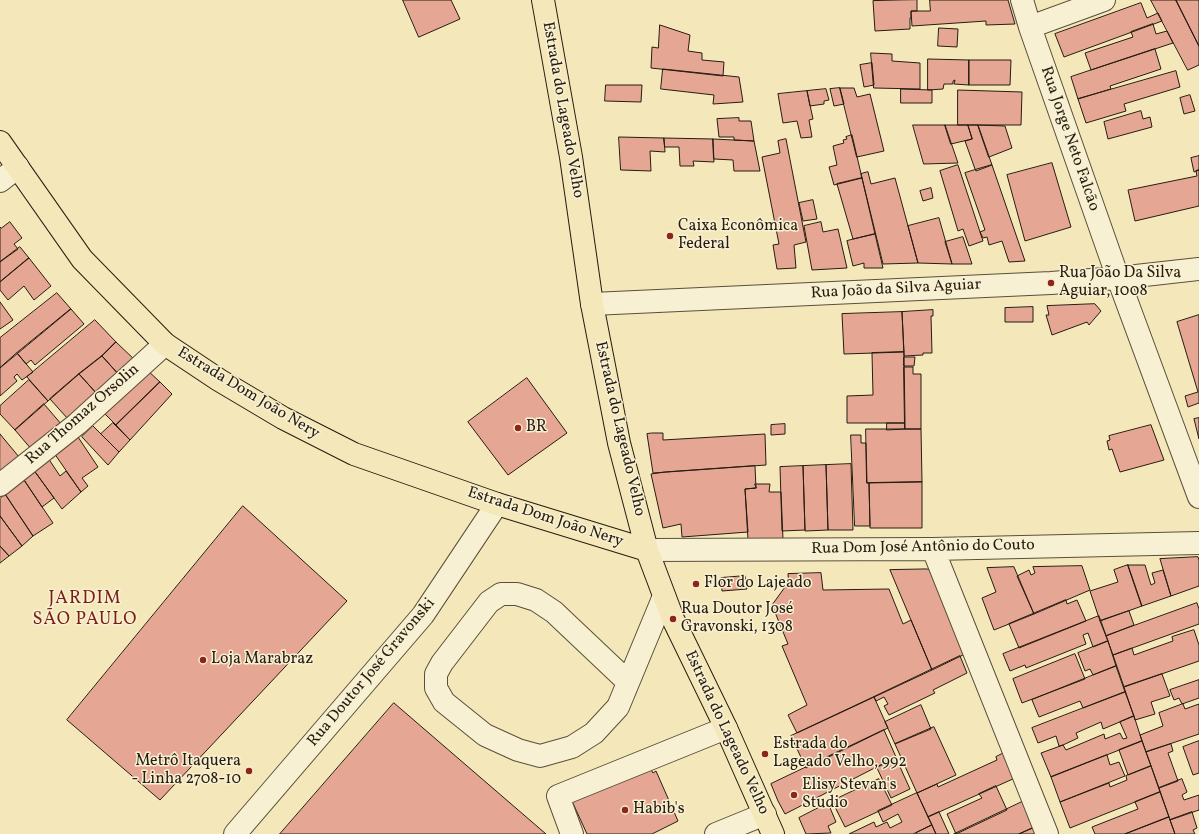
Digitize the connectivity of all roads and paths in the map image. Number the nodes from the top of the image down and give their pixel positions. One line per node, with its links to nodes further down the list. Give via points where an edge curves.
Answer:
1 (543, 0): 10 (main road, Estrada do Lageado Velho, via 571,157)
2 (1022, 0): 4 (street, Rua Jorge Neto Falcão)
3 (1104, 0): 4 (street)
4 (1030, 27): 9 (street, Rua Jorge Neto Falcão)
5 (0, 142): 6 (main road, Estrada Dom João Nery)
6 (18, 167): 7 (street); 11 (main road, Estrada Dom João Nery, via 82,259)
7 (0, 181)
8 (1199, 269): 9 (street, Rua João da Silva Aguiar)
9 (1118, 278): 10 (street, Rua João da Silva Aguiar); 13 (street, Rua Jorge Neto Falcão)
10 (592, 304): 17 (main road, Estrada do Lageado Velho, via 619,443)
11 (165, 344): 12 (street, Rua Thomaz Orsolin, via 78,424); 14 (main road, Estrada Dom João Nery, via 283,418 354,454)
12 (0, 485)
13 (1199, 497)
14 (498, 504): 17 (main road, Estrada Dom João Nery); 22 (street, Rua Doutor José Gravonski, via 423,615)
15 (1199, 543): 16 (street, Rua Dom José Antônio do Couto)
16 (932, 549): 17 (street, Rua Dom José Antônio do Couto); 26 (street)
17 (647, 550): 18 (main road, Estrada do Lageado Velho)
18 (664, 596): 19 (street); 20 (main road, Estrada do Lageado Velho)
19 (628, 682): 19 (street, via 618,707 594,733 572,747 540,756 518,750 485,735 444,702 436,688 436,674 489,602 501,594 517,594 536,600 554,612)
20 (726, 728): 21 (main road, Estrada do Lageado Velho); 23 (street, via 558,796)
21 (764, 814): 24 (street); 25 (main road, Estrada do Lageado Velho)
22 (235, 834)
23 (572, 834)
24 (716, 834)
25 (774, 834)
26 (1047, 834)

